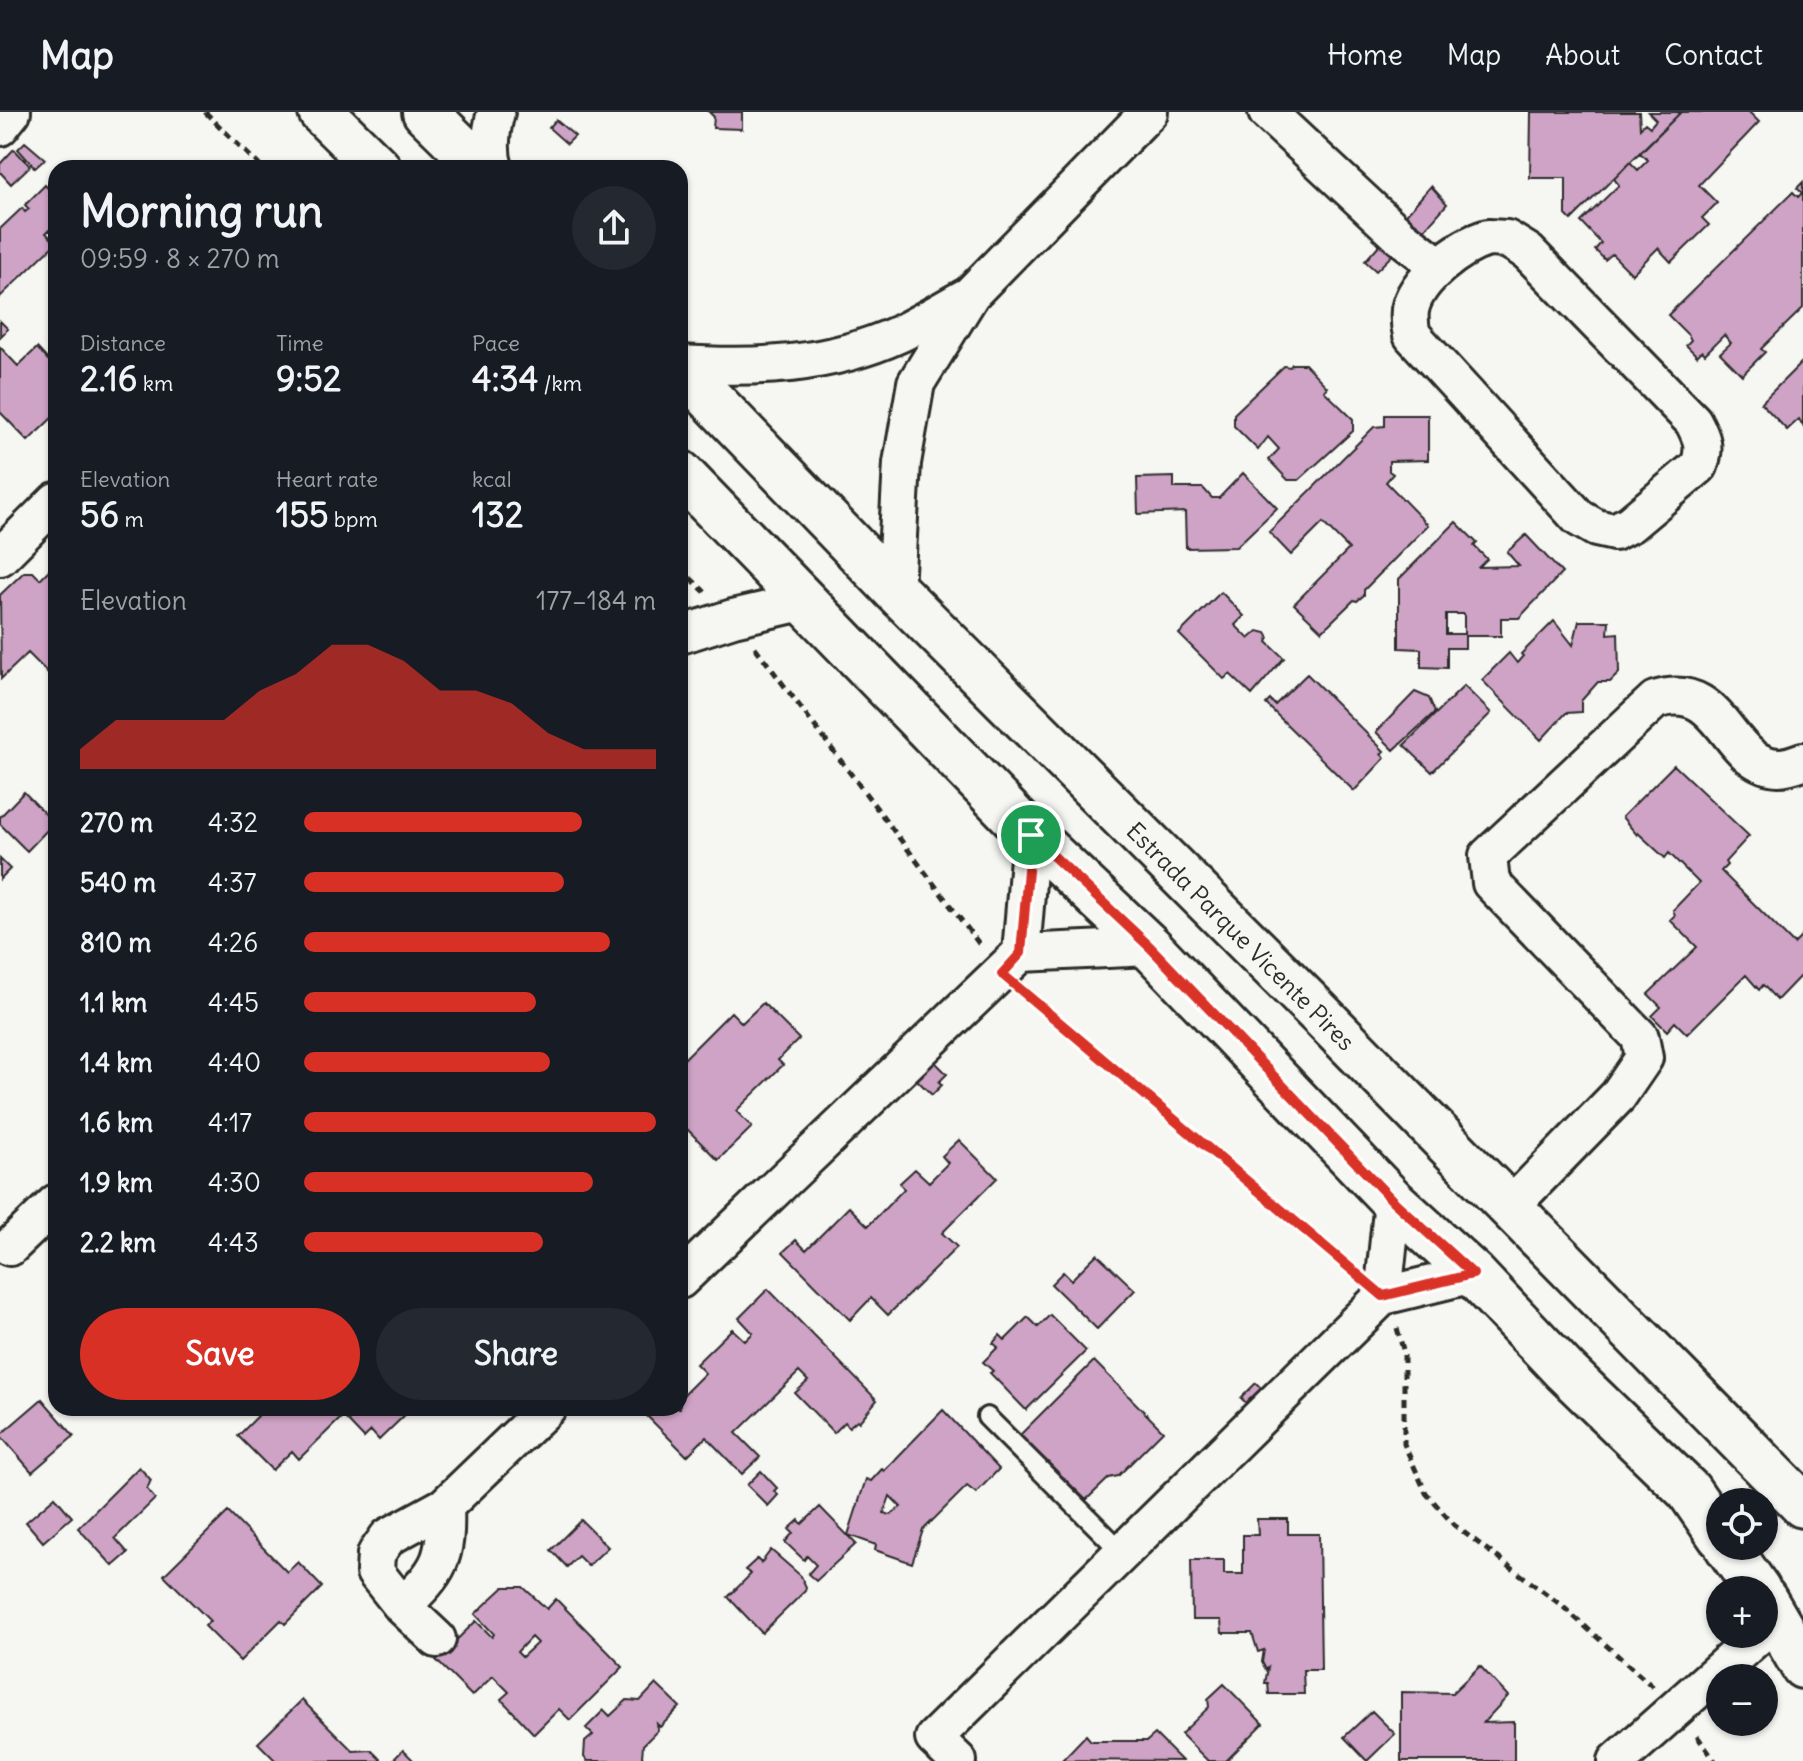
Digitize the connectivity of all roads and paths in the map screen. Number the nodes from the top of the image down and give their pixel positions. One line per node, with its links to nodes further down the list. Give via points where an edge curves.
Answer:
1 (12, 112): 8 (street)
2 (205, 112): 10 (path)
3 (321, 112): 9 (main road)
4 (425, 112): 11 (main road)
5 (496, 112): 12 (street)
6 (1149, 112): 14 (street)
7 (1267, 112): 13 (street)
8 (0, 127)
9 (359, 159)
10 (254, 160)
11 (474, 160)
12 (492, 160)
13 (1439, 266): 13 (street, via 1488,238 1507,239 1528,252 1693,421 1704,442 1699,466 1614,532 1579,518 1412,335 1413,300)
14 (971, 294): 15 (street, via 899,334 844,354 798,363); 21 (street, via 916,383 902,463)
15 (688, 366)
16 (688, 374): 21 (main road, Estrada Parque Vicente Pires)
17 (688, 481): 22 (main road)
18 (48, 509): 19 (street)
19 (0, 557)
20 (688, 576): 23 (path)
21 (895, 590): 30 (main road, Estrada Parque Vicente Pires)
22 (806, 601): 23 (street); 26 (main road)
23 (733, 618): 24 (street); 28 (path)
24 (688, 632)
25 (1803, 761): 30 (street, via 1771,766 1753,757 1699,700 1678,695 1655,700 1488,856 1491,883 1640,1037 1644,1058 1618,1096)
26 (1031, 835): 27 (main road); 28 (street)
27 (1150, 947): 28 (street); 29 (main road)
28 (1012, 964): 33 (street); 35 (path)
29 (1393, 1201): 34 (main road); 35 (street)
30 (1510, 1207): 38 (main road, Estrada Parque Vicente Pires)
31 (48, 1211): 32 (street)
32 (10, 1247)
33 (688, 1272)
34 (1473, 1274): 35 (street); 40 (main road, via 1689,1491)
35 (1383, 1296): 41 (street); 47 (path, via 1404,1353 1404,1444 1426,1493 1454,1525 1560,1604)
36 (539, 1416): 39 (street)
37 (987, 1417): 41 (lane)
38 (1803, 1505)
39 (445, 1506): 42 (street, via 440,1563); 42 (street, via 388,1537 376,1554 375,1572)
40 (1706, 1516)
41 (1123, 1553): 48 (street, via 934,1738)
42 (402, 1606): 44 (street)
43 (1778, 1632): 46 (main road)
44 (437, 1639)
45 (1732, 1648): 47 (street)
46 (1803, 1666)
47 (1676, 1707): 49 (street); 50 (path)
48 (958, 1761)
49 (1617, 1761)
50 (1715, 1761)

